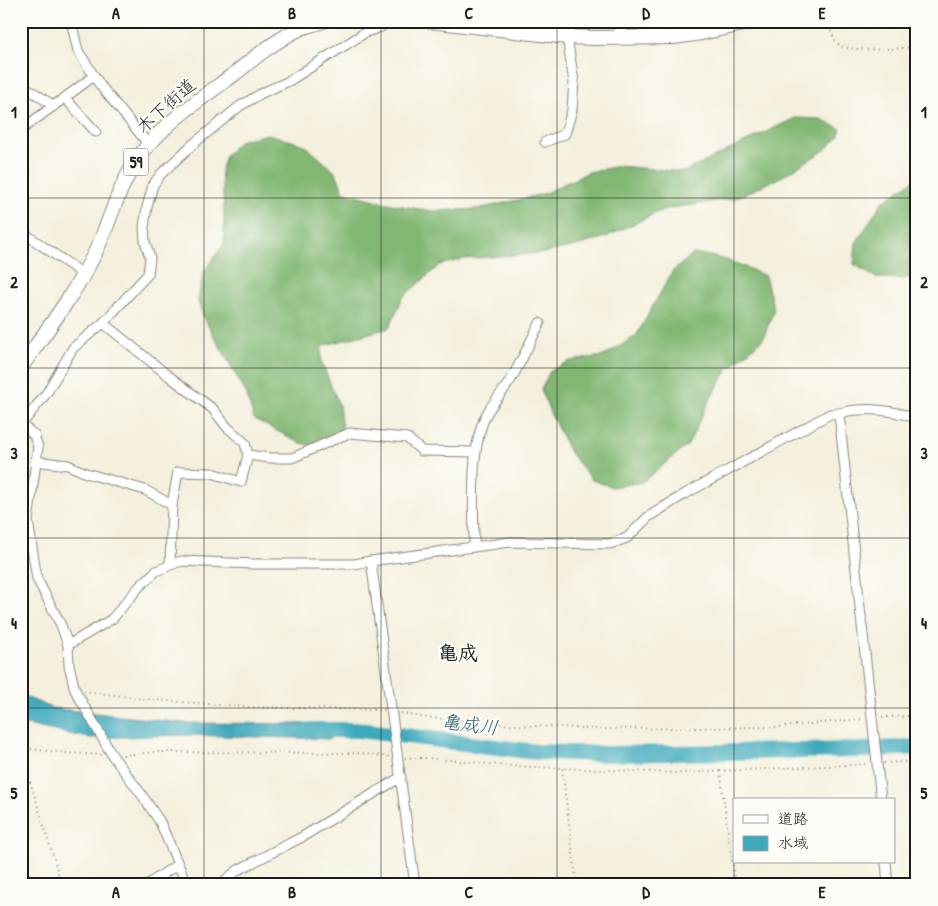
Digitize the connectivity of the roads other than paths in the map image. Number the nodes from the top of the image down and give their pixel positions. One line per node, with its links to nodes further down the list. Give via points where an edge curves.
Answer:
1 (71, 21): 9 (street, via 78,51)
2 (323, 21): 16 (main road, 木下街道 / 59, via 302,28 267,49 200,99)
3 (382, 21): 19 (street, via 381,27 366,32 289,81 240,106 161,174 153,186 144,227 150,258 148,274)
4 (626, 21): 8 (street)
5 (757, 21): 8 (main road, via 674,37)
6 (435, 22): 7 (main road)
7 (567, 37): 8 (main road); 15 (street, via 574,82 572,110 565,134)
8 (616, 38)
9 (94, 76): 11 (street); 16 (street)
10 (21, 84): 12 (street)
11 (65, 98): 12 (street); 14 (street)
12 (54, 106): 13 (street)
13 (21, 130)
14 (96, 132)
15 (545, 142)
16 (149, 145): 18 (main road, 木下街道 / 59, via 124,182 103,236)
17 (21, 231): 18 (street)
18 (82, 274): 21 (main road, 木下街道 / 59)
19 (103, 323): 24 (street, via 73,348 46,394); 26 (street, via 213,409 245,443)
20 (540, 323): 25 (street, via 510,381 486,415)
21 (21, 367)
22 (840, 414): 23 (street, via 858,410 903,413); 29 (street, via 830,414 685,494 648,517 627,538 610,544 510,542); 34 (street)
23 (917, 419)
24 (21, 424): 27 (street, via 34,435 38,447)
25 (475, 452): 26 (street, via 422,451 407,438 349,432 292,458); 29 (street)
26 (248, 455): 28 (street, via 241,482 212,472 178,472)
27 (35, 461): 28 (street, via 68,465 145,490); 32 (street, via 28,520 37,579)
28 (172, 505): 31 (street)
29 (474, 547): 30 (street)
30 (371, 560): 31 (street, via 354,564 181,561); 33 (street)
31 (170, 565): 32 (street, via 156,571 112,618)
32 (68, 645): 35 (street, via 69,665 77,694 111,755 160,822)
33 (401, 776): 39 (street, via 302,837 238,870); 40 (street)
34 (881, 798)
35 (178, 864): 37 (street); 38 (street)
36 (886, 864): 41 (street)
37 (147, 885)
38 (186, 885)
39 (219, 885)
40 (416, 885)
41 (888, 885)

